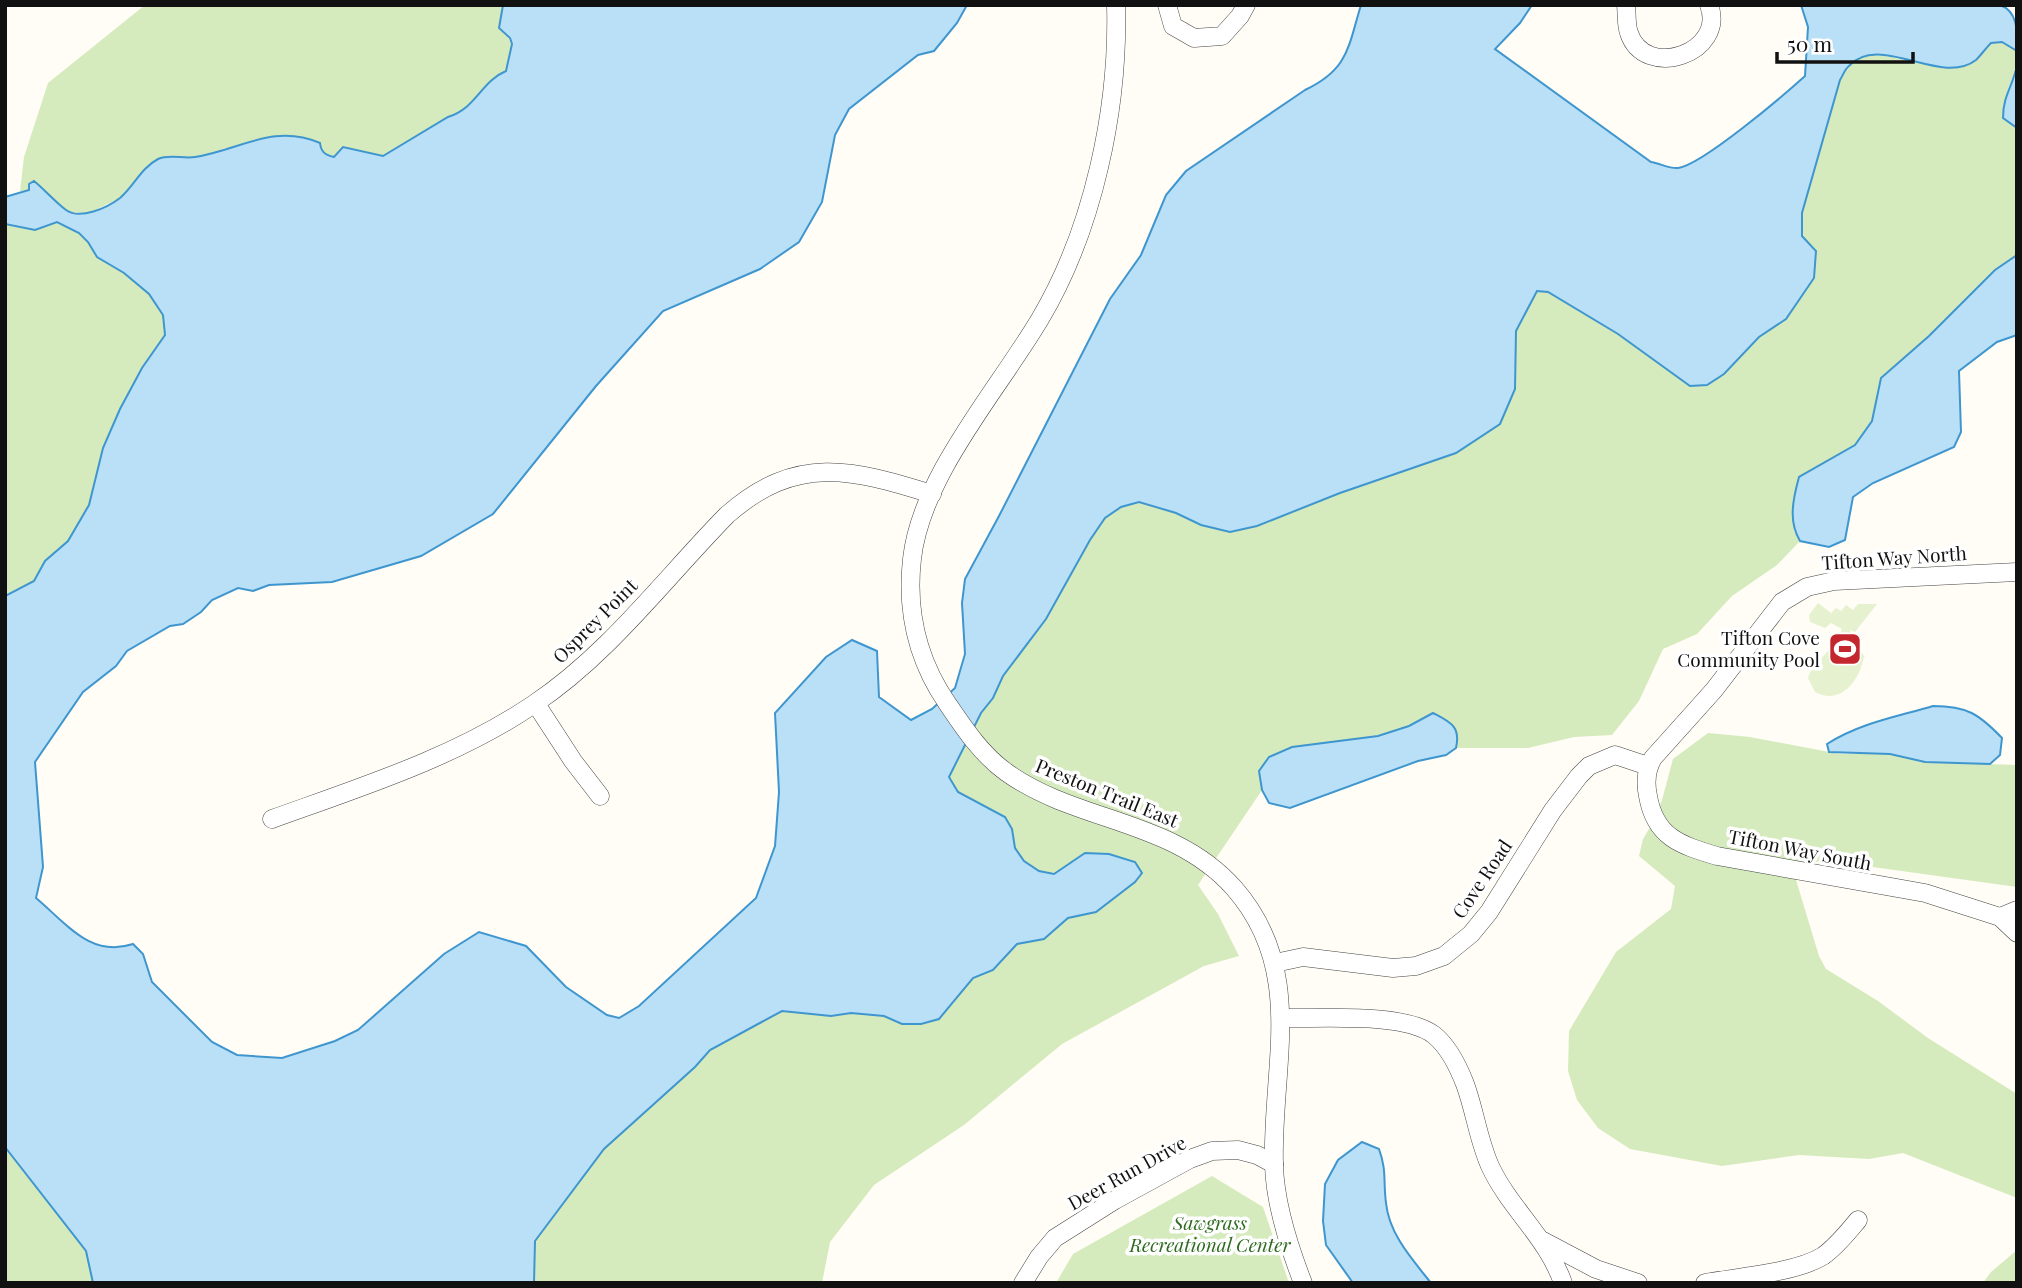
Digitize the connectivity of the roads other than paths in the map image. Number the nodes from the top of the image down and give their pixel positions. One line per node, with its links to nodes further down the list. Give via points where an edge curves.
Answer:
1 (1116, 5): 6 (street, Preston Trail East, via 1106,128 1081,229 1041,318)
2 (1167, 5): 3 (street, via 1173,26 1194,38 1222,36)
3 (1246, 5)
4 (1626, 5): 5 (street, via 1629,34 1648,54 1661,58 1686,55 1698,47 1712,21)
5 (1709, 5)
6 (932, 494): 8 (street, Osprey Point, via 875,476 843,472 787,477 765,486 727,515 616,632); 14 (street, Preston Trail East, via 912,558 914,632 922,661 975,744 1002,769 1051,797 1135,825 1193,853 1247,905)
7 (2017, 572): 9 (street, Tifton Way North, via 1834,581 1807,587 1773,611 1714,690)
8 (536, 704): 10 (street); 11 (street, Osprey Point, via 465,744)
9 (1648, 766): 12 (street, Tifton Way South, via 1650,810 1660,829 1692,849 1925,893); 14 (street, Cove Road, via 1615,755 1589,766 1553,810 1489,912 1444,956 1393,968 1303,957)
10 (600, 796)
11 (272, 819)
12 (2008, 914): 13 (street, Tifton Way South)
13 (2017, 933)
14 (1275, 963): 15 (street, Preston Trail East)
15 (1282, 1018): 16 (street, Preston Trail East); 18 (street, via 1393,1021 1431,1033 1450,1052 1490,1166)
16 (1274, 1164): 19 (street, Deer Run Drive, via 1238,1150 1212,1151 1190,1159 1055,1238); 20 (street, Preston Trail East, via 1281,1212)
17 (1858, 1220): 23 (street, via 1840,1242 1804,1265)
18 (1542, 1241): 21 (street); 22 (street, via 1596,1269)
19 (1023, 1283)
20 (1303, 1283)
21 (1563, 1283)
22 (1638, 1283)
23 (1705, 1283)

